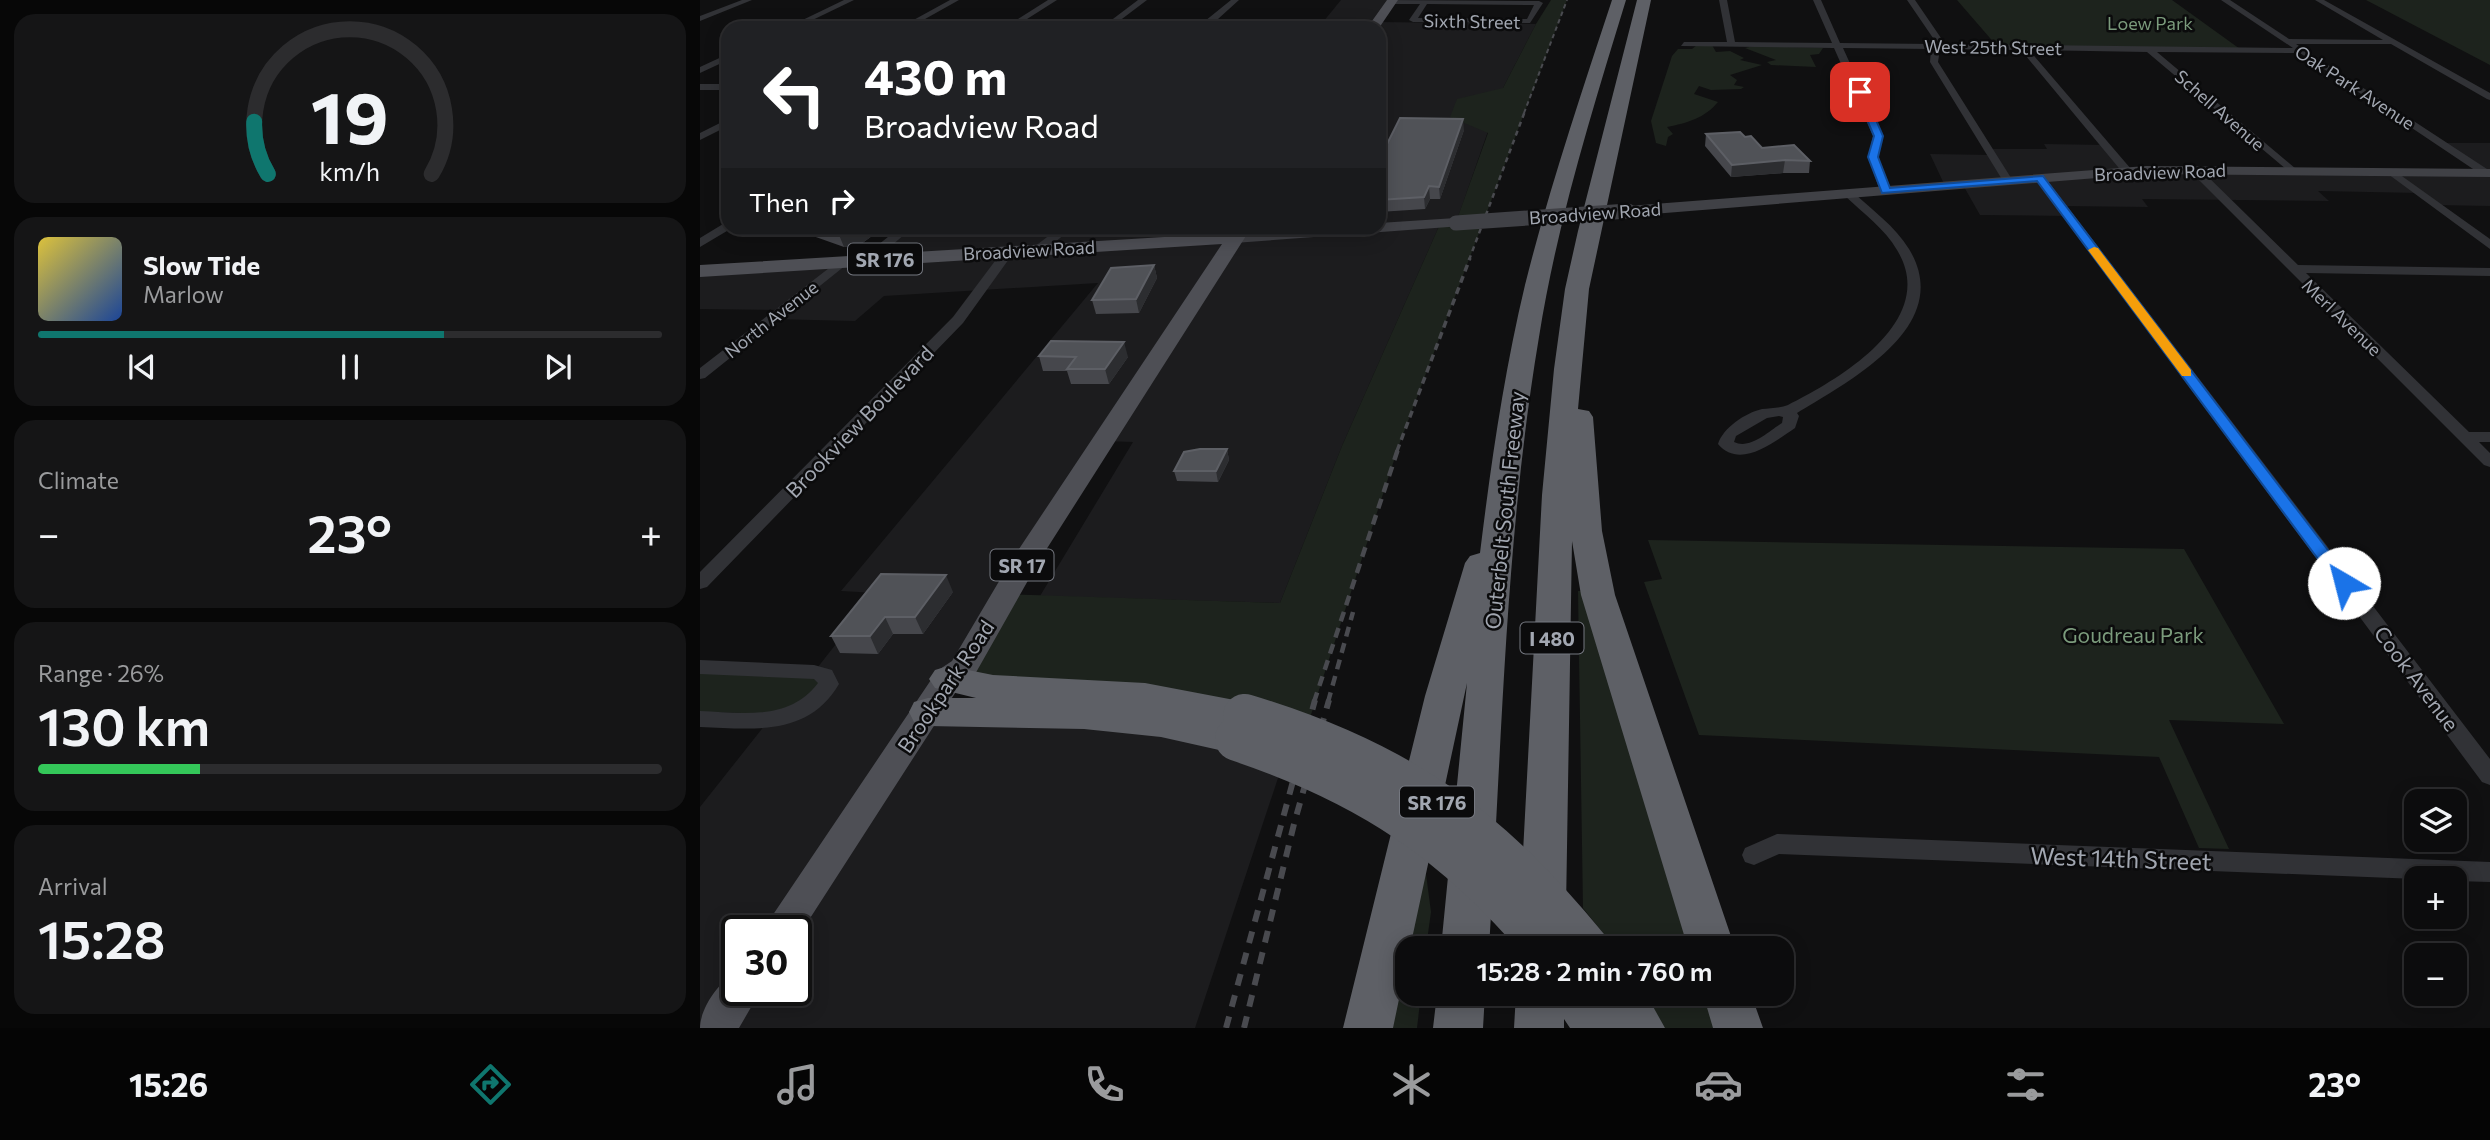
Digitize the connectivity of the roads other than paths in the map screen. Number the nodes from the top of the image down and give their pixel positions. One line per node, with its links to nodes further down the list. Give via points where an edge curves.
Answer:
1 (748, 0): 18 (street)
2 (850, 0): 19 (street)
3 (955, 0): 20 (street)
4 (1053, 0): 21 (street)
5 (1143, 0): 22 (street)
6 (1235, 0): 23 (street)
7 (1619, 0): 71 (highway, Outerbelt South Freeway / I 480, via 1555,213 1518,381)
8 (1644, 0): 65 (highway, I 480, via 1588,231)
9 (1723, 0): 28 (street)
10 (1817, 0): 29 (street)
11 (1911, 0): 30 (street, via 1937,38)
12 (2225, 0): 25 (street, Oak Park Avenue)
13 (2319, 0): 26 (street)
14 (1392, 1): 15 (street); 24 (main road)
15 (1426, 1): 16 (street); 17 (street, via 1539,3)
16 (1418, 10): 17 (street); 17 (street, Sixth Street, via 1413,20 1530,22)
17 (1535, 12)
18 (700, 19)
19 (805, 21)
20 (916, 21)
21 (1019, 21)
22 (1114, 21)
23 (1211, 21)
24 (1378, 21)
25 (2286, 41): 26 (street); 33 (street, Oak Park Avenue)
26 (2393, 42): 38 (street)
27 (1684, 44): 28 (street, West 25th Street)
28 (1731, 44): 29 (street, West 25th Street)
29 (1838, 45): 30 (street, West 25th Street); 48 (street, via 1878,136 1873,157)
30 (1935, 47): 31 (street, West 25th Street); 47 (street, via 1934,62)
31 (2023, 48): 32 (street, West 25th Street); 42 (street)
32 (2149, 49): 33 (street, West 25th Street); 43 (street, Schell Avenue)
33 (2302, 51): 45 (street, Oak Park Avenue)
34 (721, 60): 35 (street)
35 (700, 70)
36 (700, 87): 37 (street)
37 (721, 87)
38 (2490, 97)
39 (721, 126): 40 (street)
40 (700, 137)
41 (2195, 170): 42 (main road, Broadview Road); 43 (main road, Broadview Road); 62 (street, Merl Avenue)
42 (2127, 171): 46 (main road, Broadview Road)
43 (2292, 171): 44 (main road, Broadview Road)
44 (2392, 172): 45 (main road, Broadview Road); 57 (street)
45 (2488, 173)
46 (2040, 178): 47 (main road, Broadview Road); 78 (street, Cook Avenue)
47 (2008, 181): 48 (main road, Broadview Road)
48 (1886, 191): 49 (main road, Broadview Road)
49 (1849, 194): 50 (main road, Broadview Road, bridge); 67 (street, via 1907,255 1915,285 1913,308 1871,358)
50 (1386, 226)
51 (721, 230): 56 (street)
52 (898, 235): 60 (street)
53 (1057, 235): 58 (street)
54 (1214, 235): 58 (main road, Broadview Road / SR 176)
55 (1237, 235): 74 (main road, Brookpark Road / SR 17, via 1025,561 962,668)
56 (700, 243)
57 (2490, 245)
58 (1038, 250): 59 (main road, Broadview Road / SR 176)
59 (1008, 252): 60 (main road, Broadview Road / SR 176); 72 (street, Brookview Boulevard, via 958,320)
60 (866, 261): 61 (main road, Broadview Road / SR 176)
61 (842, 262): 63 (main road, Broadview Road / SR 176); 66 (street, North Avenue)
62 (2293, 269): 64 (street); 68 (street, Merl Avenue)
63 (700, 271)
64 (2490, 272)
65 (1573, 328): 84 (highway, I 480, via 1557,495); 86 (highway, via 1586,531 1598,595)
66 (700, 376)
67 (1787, 412)
68 (2464, 436): 69 (street); 70 (street, Merl Avenue)
69 (2490, 437)
70 (2490, 462)
71 (1501, 494): 82 (highway, Outerbelt South Freeway / I 480); 94 (highway, via 1444,696)
72 (700, 583)
73 (700, 667): 76 (street, via 814,672 825,675 829,684 811,706 792,716)
74 (947, 680): 75 (main road, Brookpark Road / SR 17); 77 (highway, SR 176, via 993,688 1145,696)
75 (928, 712): 77 (highway, SR 176, via 1093,715); 81 (main road, Brookpark Road / SR 17)
76 (700, 719)
77 (1241, 728): 83 (highway, SR 176, bridge, via 1271,749 1331,773 1405,814 1478,872); 85 (highway, SR 176, bridge, via 1280,725 1335,746 1417,788 1518,867)
78 (2490, 776)
79 (1754, 855): 80 (street, West 14th Street, via 1777,844)
80 (2490, 872)
81 (792, 915)
82 (1466, 936)
83 (1535, 936)
84 (1544, 936)
85 (1577, 936)
86 (1708, 936)
87 (730, 1006): 93 (main road)
88 (1460, 1006): 95 (highway)
89 (1540, 1006): 96 (highway)
90 (1583, 1006): 97 (highway)
91 (1626, 1006): 98 (highway)
92 (1731, 1006): 99 (highway)
93 (716, 1028)
94 (1368, 1028)
95 (1458, 1028)
96 (1539, 1028)
97 (1597, 1028)
98 (1640, 1028)
99 (1738, 1028)

